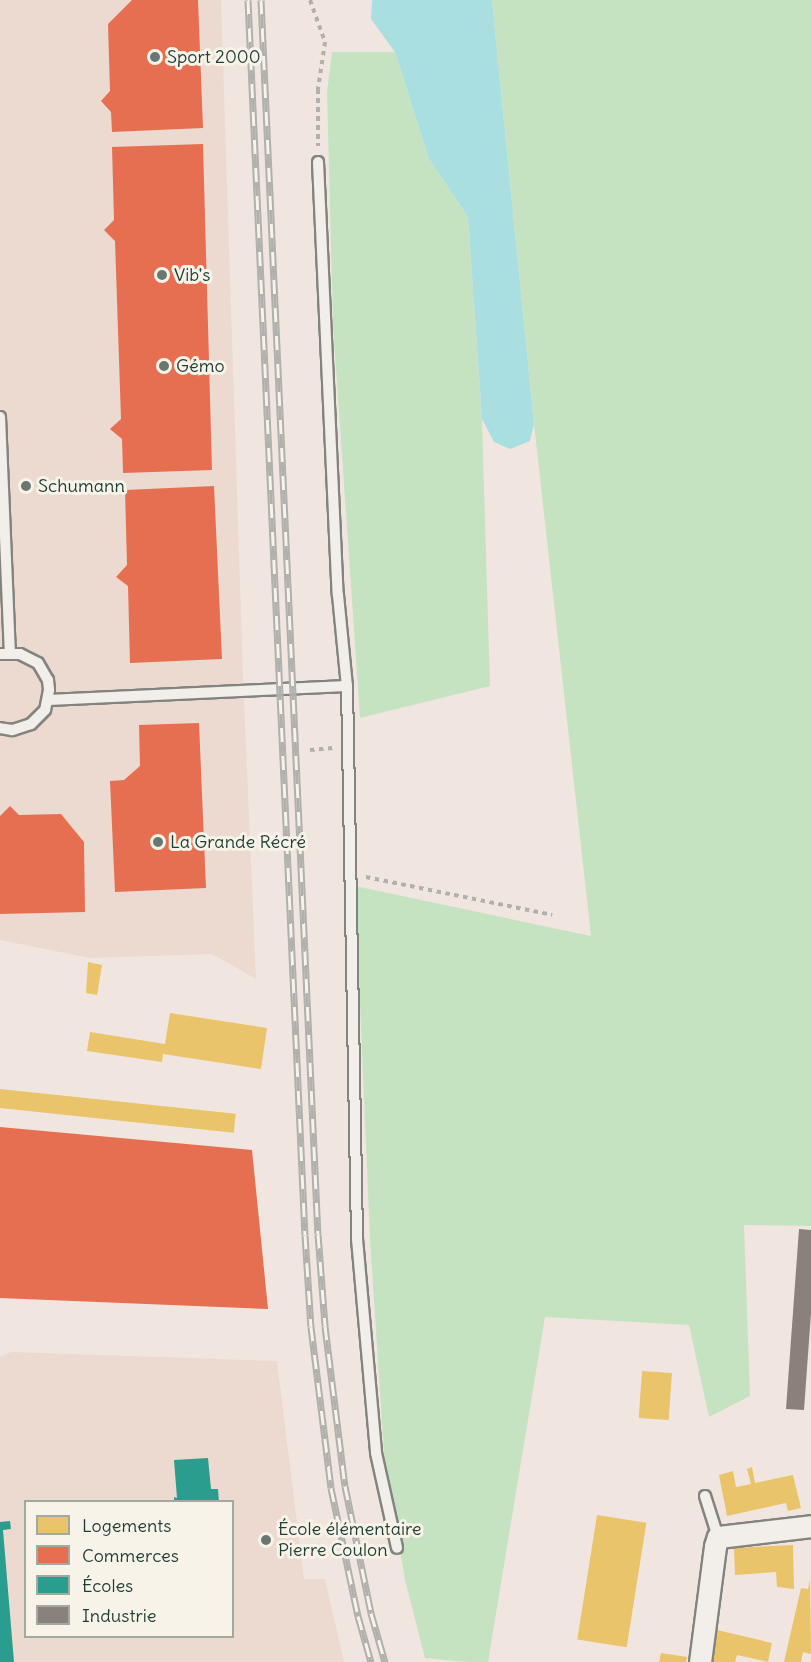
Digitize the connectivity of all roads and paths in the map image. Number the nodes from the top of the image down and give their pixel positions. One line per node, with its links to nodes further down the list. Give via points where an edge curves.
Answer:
1 (310, 0): 2 (path, via 325,42 318,89)
2 (318, 162): 5 (lane, via 338,595)
3 (0, 417): 4 (lane)
4 (5, 653): 6 (lane, via 20,654 38,663 48,680)
5 (346, 686): 6 (lane); 8 (lane)
6 (48, 700): 7 (lane, via 45,710 31,724)
7 (0, 729)
8 (350, 874): 9 (path); 13 (lane, via 357,1239 376,1453)
9 (552, 915)
10 (705, 1496): 12 (lane)
11 (811, 1526): 12 (street)
12 (718, 1537): 14 (street)
13 (397, 1548)
14 (699, 1662)

